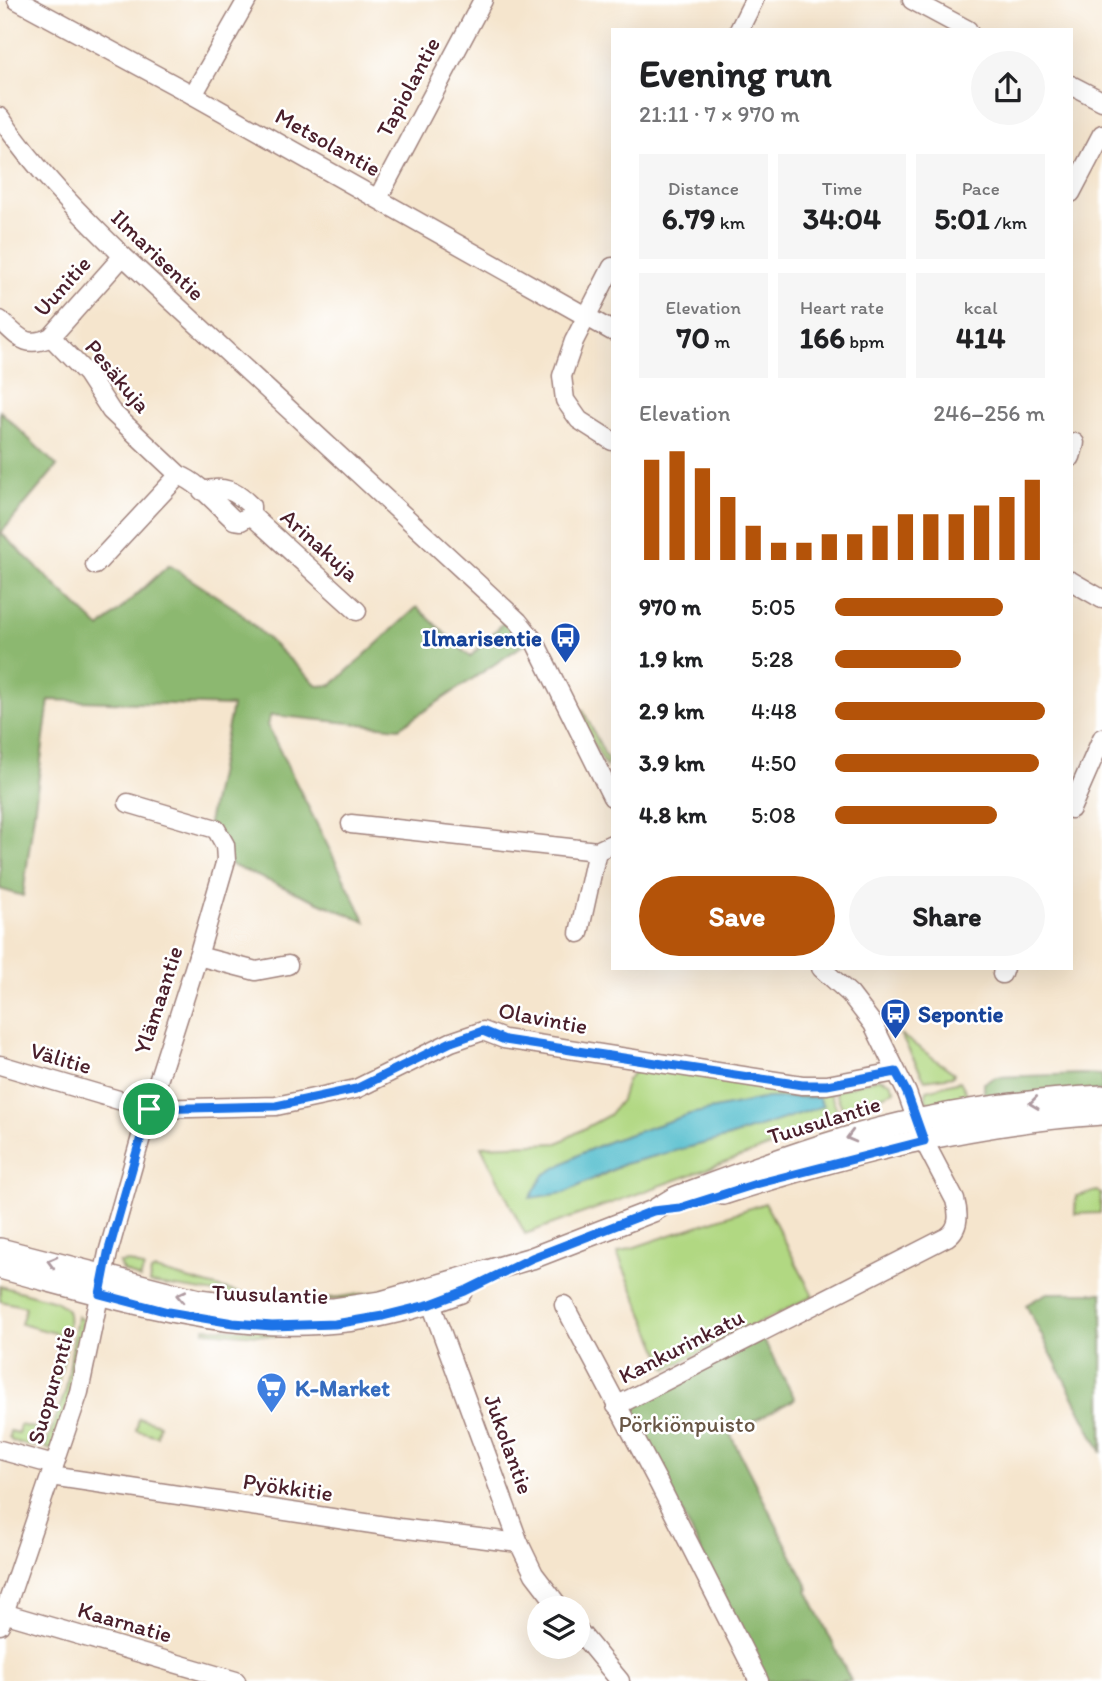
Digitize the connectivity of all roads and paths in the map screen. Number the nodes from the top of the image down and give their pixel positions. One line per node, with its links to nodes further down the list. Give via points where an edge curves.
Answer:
1 (17, 0): 9 (street, Metsolantie)
2 (247, 0): 9 (street)
3 (483, 0): 14 (street, Tapiolantie)
4 (754, 0): 6 (street)
5 (912, 0): 7 (street)
6 (740, 28)
7 (964, 28)
8 (1073, 86): 10 (street)
9 (193, 94): 14 (street, Metsolantie)
10 (1102, 101)
11 (0, 117): 15 (street, Ilmarisentie, via 60,194)
12 (1102, 134): 13 (street)
13 (1073, 189)
14 (377, 198): 17 (street, Metsolantie)
15 (123, 256): 20 (street, Uunitie); 29 (street, Ilmarisentie, via 518,621 535,642)
16 (611, 269): 17 (street)
17 (586, 317): 19 (street, Metsolantie); 21 (street, via 562,376 565,400 579,420)
18 (0, 320): 20 (street, Uunitie, via 24,342)
19 (611, 330)
20 (51, 337): 22 (street, Pesäkuja, via 87,374 111,411)
21 (611, 440)
22 (179, 475): 23 (street, Pesäkuja, via 234,520); 24 (street)
23 (251, 515): 27 (street, Arinakuja)
24 (95, 565)
25 (1073, 582): 26 (street)
26 (1102, 599)
27 (357, 611)
28 (1102, 738): 31 (street)
29 (611, 795)
30 (128, 803): 35 (street, Ylämaantie, via 216,829 225,845 226,860)
31 (1073, 804)
32 (351, 824): 33 (street)
33 (605, 847): 34 (street)
34 (579, 933)
35 (198, 956): 36 (street, via 256,971); 41 (street, Ylämaantie)
36 (288, 965)
37 (823, 970): 39 (street, via 863,1009)
38 (0, 1065): 41 (street, Välitie)
39 (896, 1072): 41 (street, Olavintie, via 802,1085 505,1040 483,1031 356,1089 276,1106); 43 (street)
40 (1102, 1096): 43 (main road, Tuusulantie, one-way to 43)
41 (149, 1109): 48 (street, Ylämaantie)
42 (1102, 1114): 44 (main road, Tuusulantie)
43 (917, 1121): 44 (street); 45 (main road, Tuusulantie, one-way to 45, via 791,1155 676,1197)
44 (924, 1141): 45 (main road, Tuusulantie, via 680,1208); 51 (street, Kankurinkatu, via 955,1200 958,1220 953,1233)
45 (653, 1211): 49 (main road, Tuusulantie, via 532,1258 465,1291)
46 (0, 1249): 48 (main road, Tuusulantie, one-way to 46)
47 (0, 1268): 48 (main road, Tuusulantie)
48 (102, 1285): 49 (main road, Tuusulantie, via 195,1317 272,1326 335,1324); 53 (street, Suopurontie, via 79,1392)
49 (428, 1297): 54 (street, Jukolantie)
50 (564, 1306): 51 (street)
51 (617, 1406): 60 (street, Kankurinkatu)
52 (0, 1450): 53 (street, Pyökkitie)
53 (52, 1471): 54 (street, Pyökkitie); 56 (street, Suopurontie)
54 (519, 1543): 55 (street, Jukolantie)
55 (551, 1596)
56 (1, 1616): 58 (street, Kaarnatie)
57 (590, 1645): 59 (street)
58 (236, 1681)
59 (620, 1681)
60 (759, 1681)

